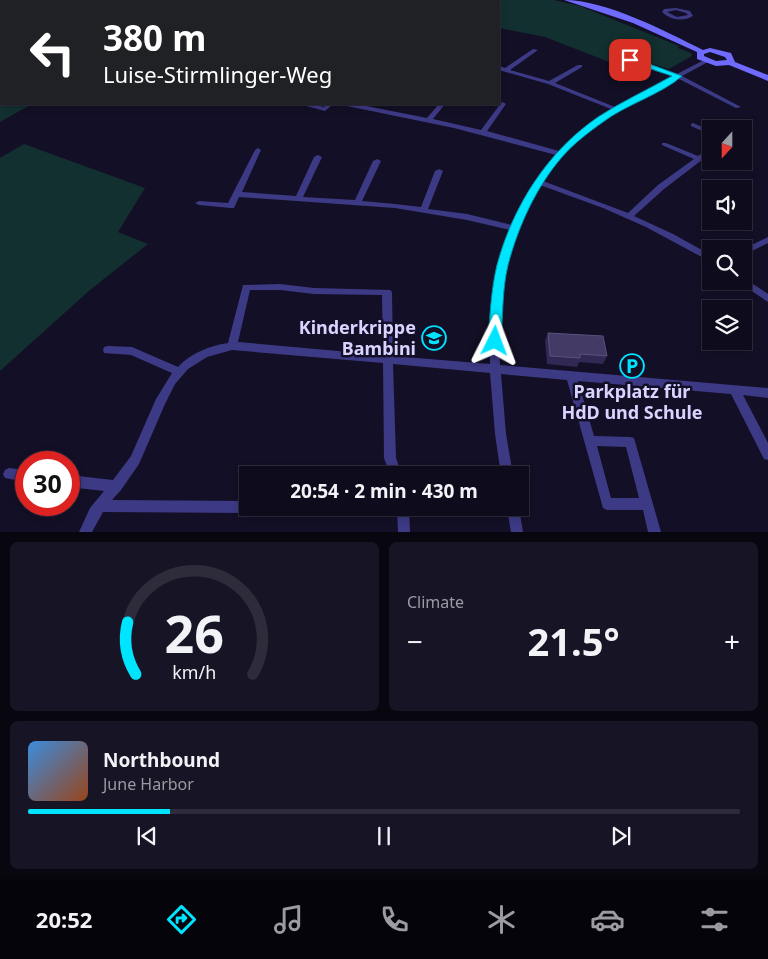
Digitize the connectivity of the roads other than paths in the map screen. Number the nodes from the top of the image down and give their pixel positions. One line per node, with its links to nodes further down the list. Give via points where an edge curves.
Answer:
1 (567, 0): 5 (main road, via 618,16)
2 (674, 0): 3 (street)
3 (676, 9)
4 (536, 50): 10 (street)
5 (702, 52): 7 (main road, via 700,57); 8 (main road, via 714,50 724,53 731,57)
6 (630, 60): 11 (street)
7 (706, 61): 8 (main road, via 717,64); 11 (street)
8 (730, 62): 12 (main road)
9 (580, 66): 13 (street)
10 (502, 69): 13 (street)
11 (678, 76): 20 (street); 22 (street)
12 (768, 78)
13 (550, 83): 22 (street)
14 (503, 104): 26 (street)
15 (307, 105): 16 (street, via 325,109)
16 (328, 105)
17 (353, 105): 21 (street)
18 (385, 105): 21 (street)
19 (441, 105): 23 (street)
20 (738, 107)
21 (381, 110): 23 (street)
22 (616, 110): 29 (street)
23 (429, 119): 26 (street)
24 (693, 125): 25 (street)
25 (702, 129)
26 (483, 132): 29 (street)
27 (664, 144): 32 (street)
28 (258, 150): 36 (street)
29 (560, 154): 35 (street)
30 (318, 157): 37 (street)
31 (702, 157): 32 (street)
32 (699, 159): 41 (street)
33 (376, 161): 38 (street)
34 (439, 171): 40 (street)
35 (539, 182): 41 (street); 42 (street)
36 (237, 194): 37 (street); 39 (street, via 231,206)
37 (299, 198): 38 (street)
38 (358, 202): 40 (street)
39 (199, 203)
40 (424, 210): 42 (street)
41 (629, 216): 45 (street)
42 (515, 228): 51 (street, via 498,295)
43 (768, 240): 44 (street)
44 (752, 248)
45 (702, 253)
46 (752, 287): 47 (street)
47 (768, 299)
48 (232, 346): 50 (street); 50 (street, via 246,287 388,292); 52 (street, via 211,349)
49 (108, 350): 52 (street, via 132,351)
50 (388, 360): 51 (street); 58 (street)
51 (494, 368): 53 (street); 59 (street)
52 (178, 372): 63 (street, via 135,460)
53 (571, 375): 54 (street); 56 (street)
54 (735, 391): 55 (street); 57 (street)
55 (768, 393)
56 (590, 441): 64 (street, via 630,442); 64 (street, via 607,504)
57 (767, 452)
58 (393, 466)
59 (506, 466)
60 (9, 474): 61 (street)
61 (15, 475)
62 (80, 482): 63 (street)
63 (117, 486): 65 (street)
64 (647, 504): 72 (street)
65 (101, 506): 66 (street); 69 (street, via 88,521)
66 (239, 507)
67 (403, 516): 70 (street)
68 (514, 516): 71 (street)
69 (85, 532)
70 (404, 532)
71 (517, 532)
72 (655, 532)

